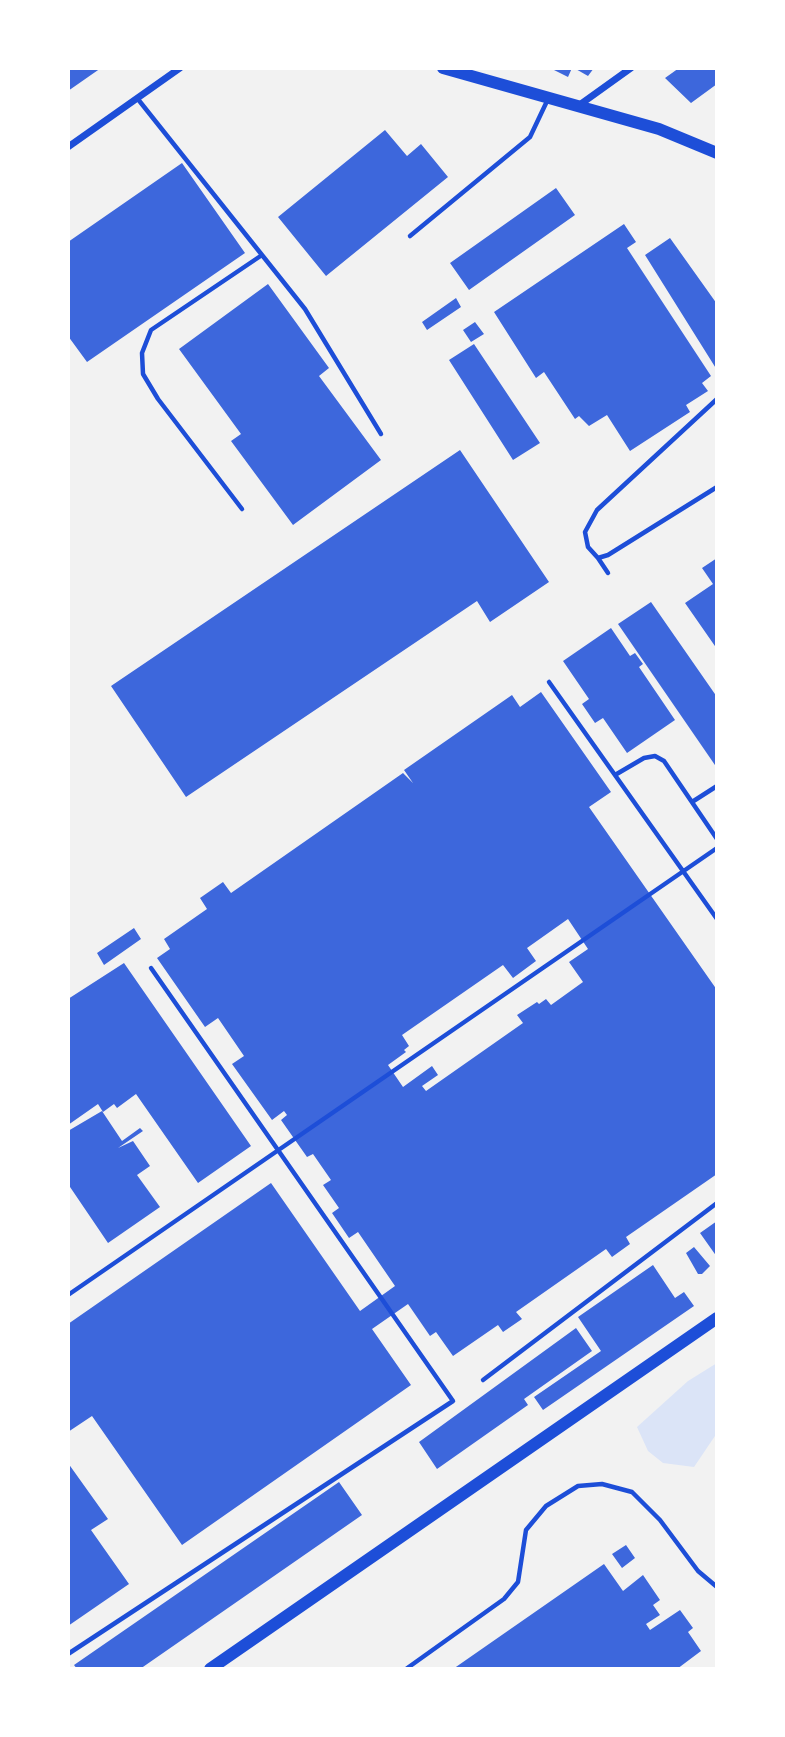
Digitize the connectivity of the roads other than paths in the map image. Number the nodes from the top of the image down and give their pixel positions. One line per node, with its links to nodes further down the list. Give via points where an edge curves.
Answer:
1 (180, 68): 5 (street)
2 (443, 68): 4 (main road)
3 (631, 68): 6 (street)
4 (548, 98): 6 (main road); 9 (lane, via 530,137)
5 (137, 99): 7 (street); 10 (lane)
6 (578, 106): 8 (main road, via 659,129)
7 (68, 147)
8 (717, 153)
9 (410, 236)
10 (262, 255): 12 (lane, via 306,310); 14 (lane, via 151,330 142,353 143,374 158,399)
11 (717, 399): 15 (lane, via 597,510 585,532 588,547)
12 (381, 434)
13 (717, 487): 15 (lane, via 633,542)
14 (242, 509)
15 (598, 558): 16 (lane)
16 (608, 573)
17 (549, 682): 18 (lane)
18 (615, 775): 20 (lane, via 655,756 664,761); 23 (lane)
19 (717, 786): 20 (lane)
20 (692, 802): 21 (lane)
21 (717, 839)
22 (717, 848): 23 (lane)
23 (684, 872): 24 (lane); 26 (lane)
24 (717, 919)
25 (151, 968): 26 (lane)
26 (278, 1153): 28 (lane); 32 (lane, via 453,1401)
27 (717, 1203): 30 (lane)
28 (68, 1295)
29 (717, 1318): 33 (main road)
30 (483, 1380)
31 (717, 1587): 34 (lane, via 632,1492 602,1484 578,1486 546,1506 526,1530 518,1583 505,1599)
32 (68, 1654)
33 (210, 1669)
34 (406, 1669)

